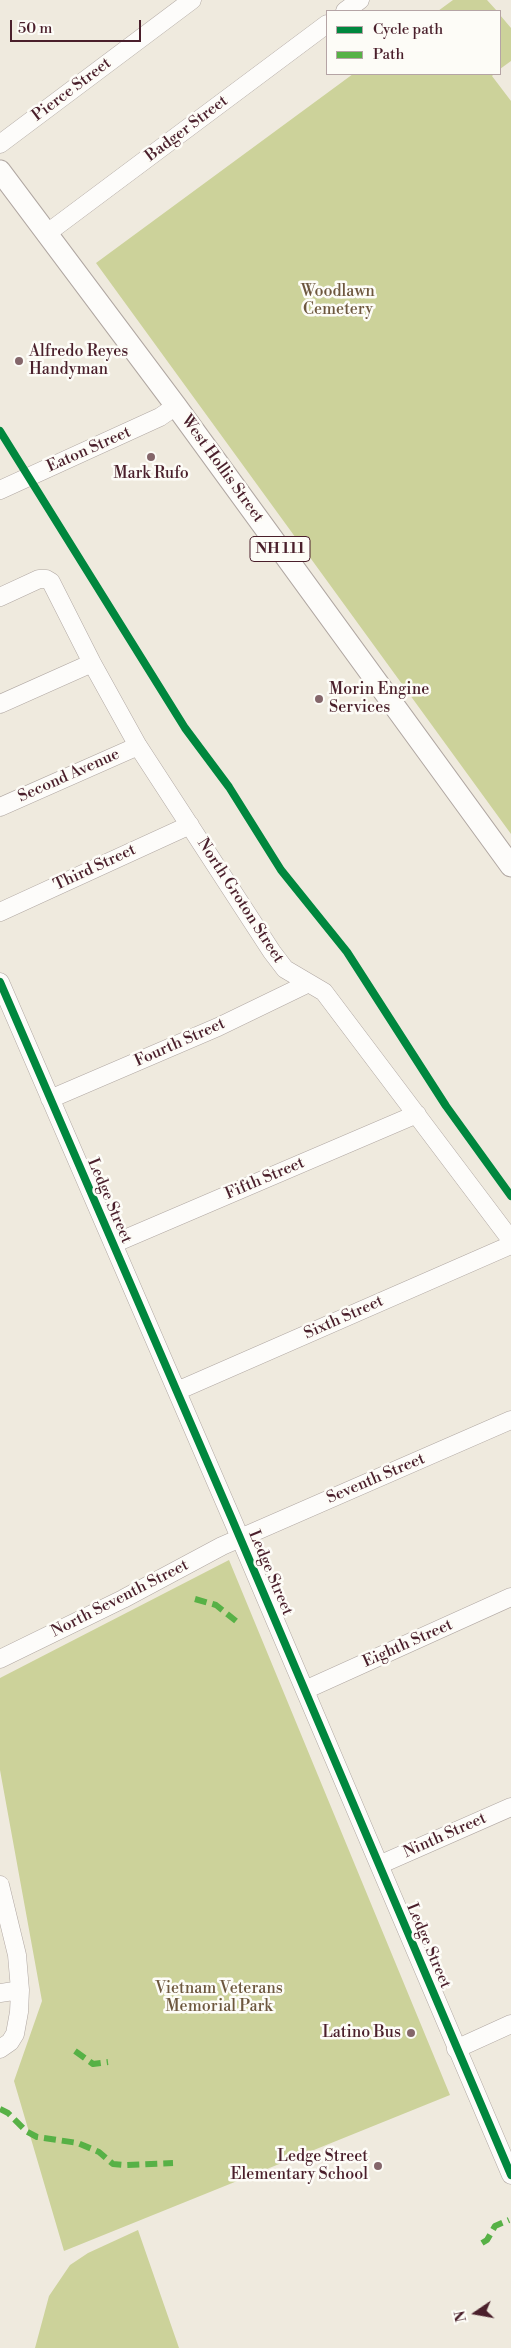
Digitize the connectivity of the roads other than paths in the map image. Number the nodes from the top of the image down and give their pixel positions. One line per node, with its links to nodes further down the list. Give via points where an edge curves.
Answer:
1 (192, 0): 5 (street, Pierce Street)
2 (360, 0): 3 (street)
3 (345, 10)
4 (326, 25): 7 (street, Badger Street)
5 (0, 144)
6 (0, 171): 7 (main road, West Hollis Street / NH 111)
7 (46, 234): 8 (main road, West Hollis Street / NH 111)
8 (176, 406): 9 (street, Eaton Street, via 160,417); 16 (main road, West Hollis Street / NH 111)
9 (0, 490)
10 (0, 597): 11 (street, North Groton Street, via 39,579 51,582)
11 (92, 663): 12 (street); 13 (street, North Groton Street)
12 (0, 704)
13 (138, 746): 14 (street, Second Avenue); 15 (street, North Groton Street)
14 (0, 807)
15 (190, 825): 17 (street, Third Street); 19 (street, North Groton Street, via 280,964)
16 (511, 866)
17 (0, 912)
18 (0, 982): 20 (street, Ledge Street)
19 (309, 983): 20 (street, Fourth Street, via 218,1027); 21 (street, North Groton Street, via 324,992)
20 (50, 1099): 23 (street, Ledge Street)
21 (417, 1114): 22 (street, North Groton Street); 23 (street, Fifth Street)
22 (511, 1240)
23 (113, 1244): 25 (street, Ledge Street)
24 (511, 1245): 25 (street, Sixth Street)
25 (177, 1391): 27 (street, Ledge Street)
26 (511, 1420): 27 (street, Seventh Street)
27 (240, 1538): 29 (street, North Seventh Street); 30 (street, Ledge Street)
28 (511, 1598): 30 (street, Eighth Street)
29 (0, 1659)
30 (305, 1690): 32 (street, Ledge Street)
31 (511, 1807): 32 (street, Ninth Street)
32 (379, 1865): 38 (street, Ledge Street)
33 (0, 1885): 34 (street, via 16,1955)
34 (20, 1990): 35 (street); 37 (street, via 15,2034)
35 (0, 1993)
36 (511, 2024): 38 (street)
37 (0, 2049)
38 (456, 2049): 39 (street, Ledge Street)
39 (511, 2175)

